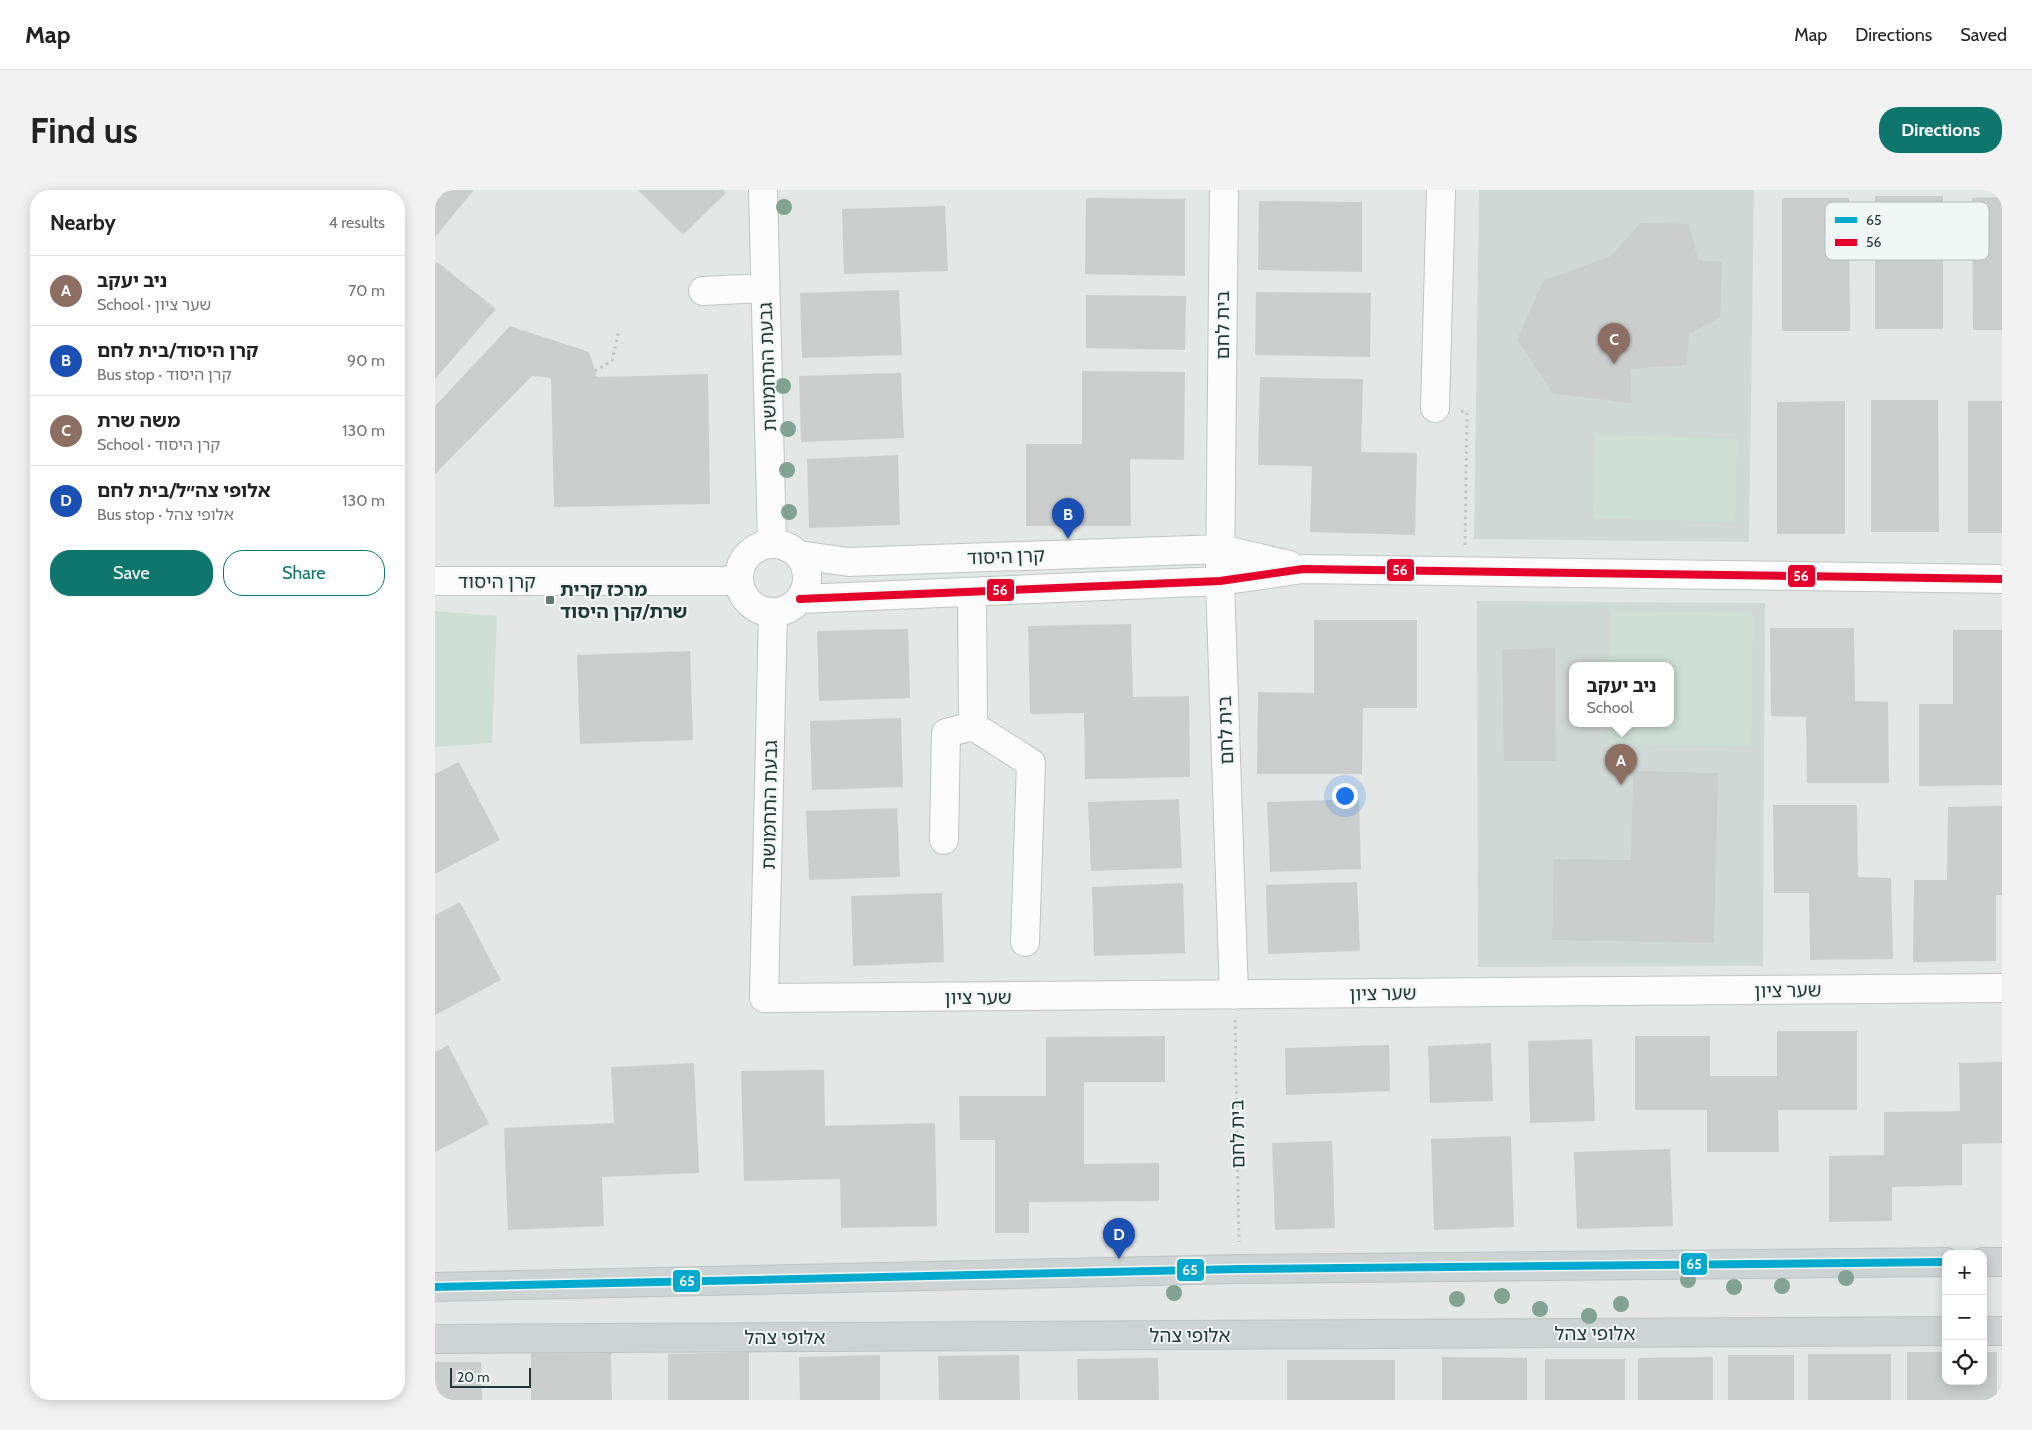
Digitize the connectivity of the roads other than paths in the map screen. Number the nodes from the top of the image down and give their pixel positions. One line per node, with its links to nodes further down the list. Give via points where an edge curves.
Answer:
1 (763, 190): 4 (street, גבעת התחמושת)
2 (1224, 190): 8 (street, בית לחם)
3 (1441, 190): 6 (street)
4 (764, 288): 5 (street); 7 (street, גבעת התחמושת)
5 (703, 291)
6 (1435, 408)
7 (772, 544): 9 (street, via 782,544); 13 (street, via 761,545 751,551 744,560)
8 (1221, 549): 9 (street, קרן היסוד, via 849,562); 10 (street, קרן היסוד); 14 (street, בית לחם)
9 (798, 554): 16 (street, via 807,571 805,591)
10 (1303, 569): 11 (street, קרן היסוד); 14 (street, קרן היסוד)
11 (2002, 578)
12 (435, 580): 13 (street, קרן היסוד)
13 (739, 581): 17 (street, via 744,597 757,608)
14 (1221, 581): 15 (street, קרן היסוד); 22 (street, בית לחם)
15 (972, 592): 16 (street, קרן היסוד); 18 (street)
16 (800, 599): 17 (street, via 783,611)
17 (773, 612): 23 (street, גבעת התחמושת)
18 (973, 726): 19 (street, via 946,733); 20 (street, via 1031,763)
19 (943, 840)
20 (1025, 942)
21 (2002, 988): 22 (street, שער ציון)
22 (1234, 995): 23 (street, שער ציון)
23 (764, 998)
24 (1942, 1262): 27 (main road, via 1239,1269)
25 (1987, 1262): 26 (main road)
26 (2002, 1262)
27 (435, 1288)
28 (2002, 1330): 30 (main road)
29 (1942, 1331): 31 (main road, אלופי צהל)
30 (1987, 1331)
31 (435, 1339)

